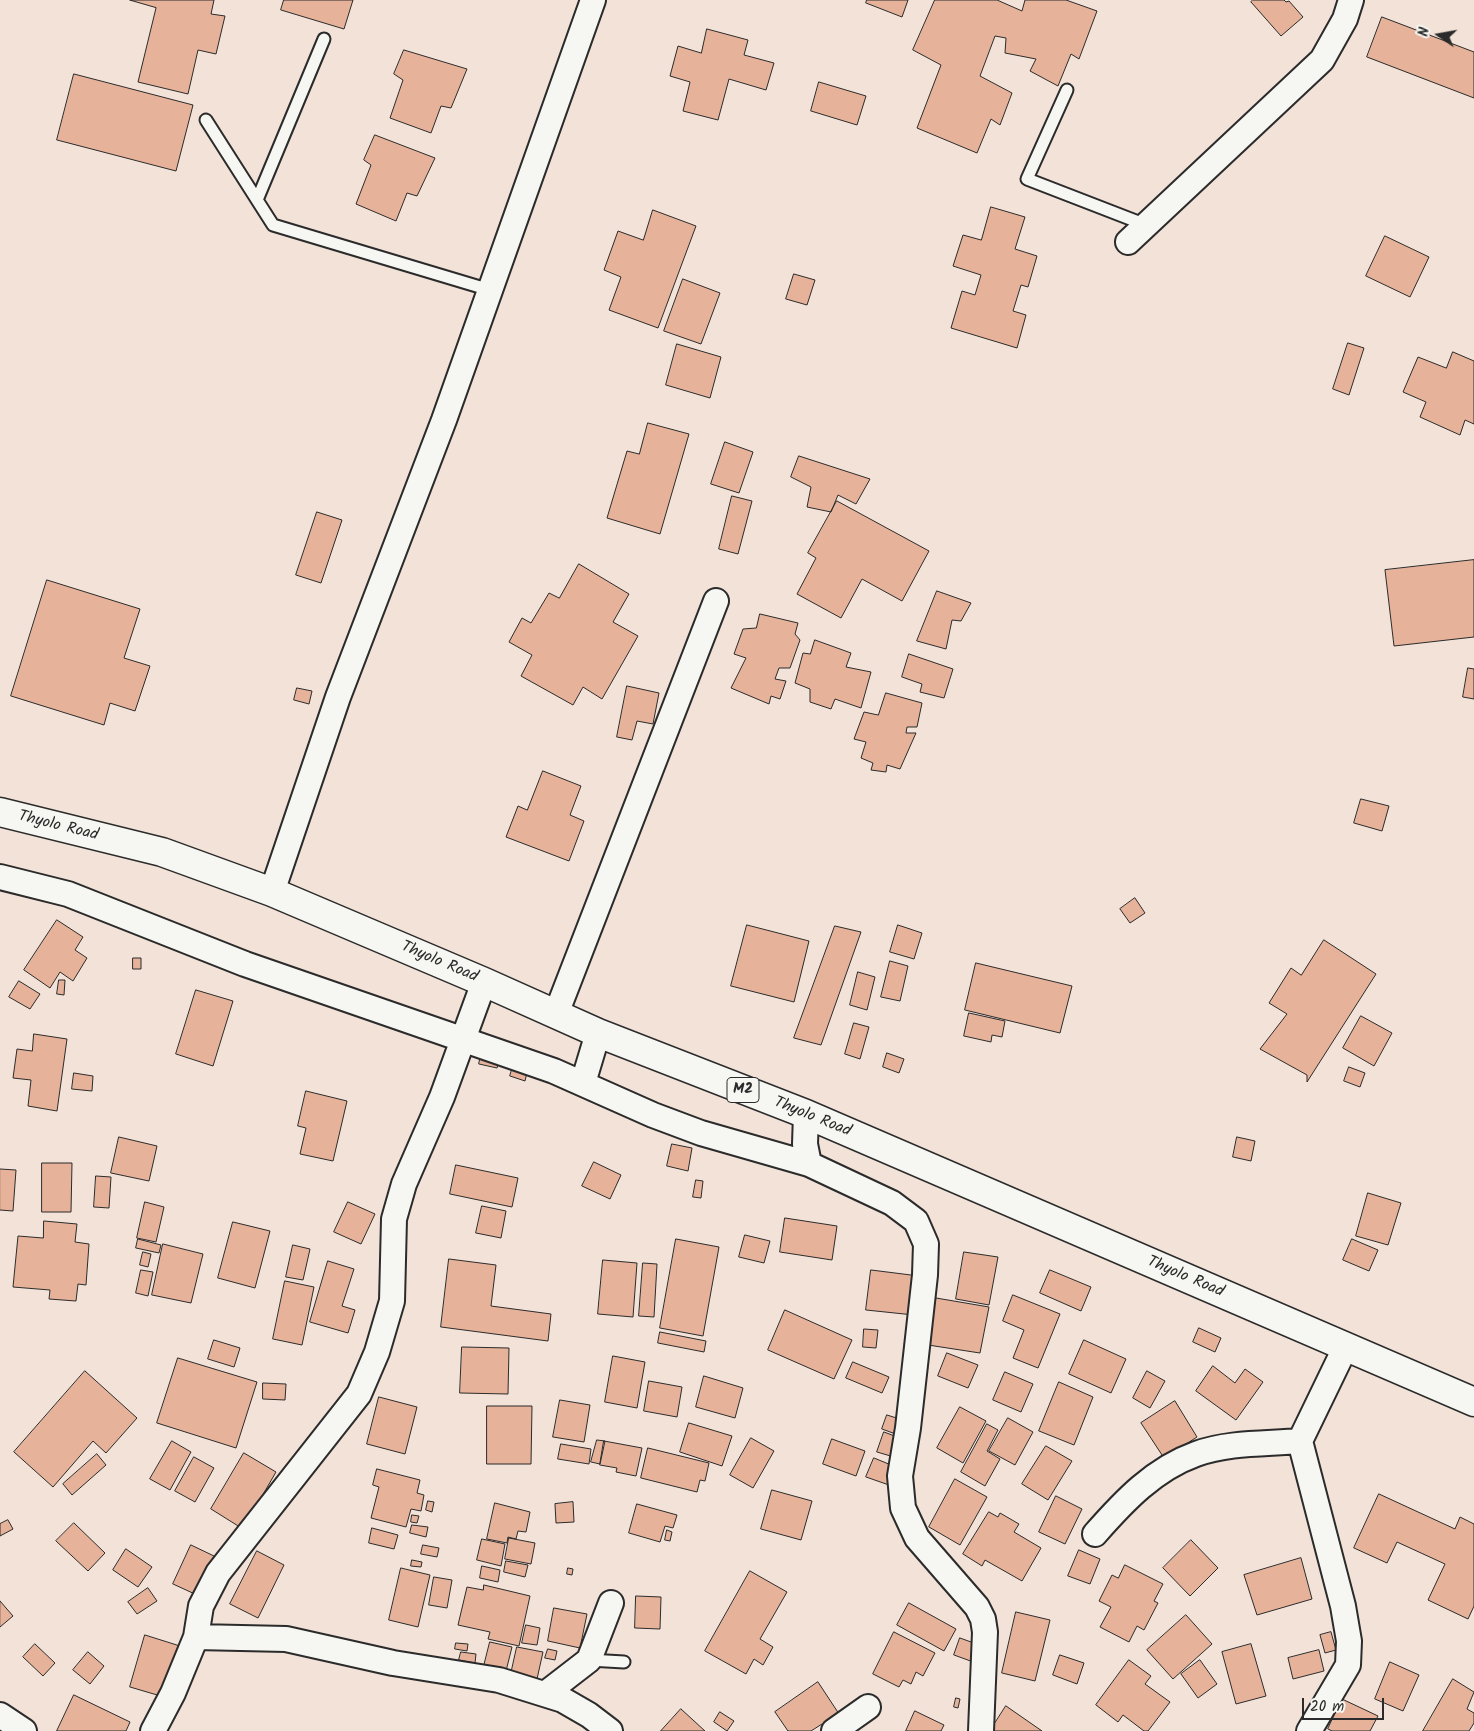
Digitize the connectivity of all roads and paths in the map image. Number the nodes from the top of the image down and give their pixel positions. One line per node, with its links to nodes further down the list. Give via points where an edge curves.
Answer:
1 (594, 0): 9 (street)
2 (1351, 0): 7 (street, via 1345,19 1322,60)
3 (324, 39): 6 (lane)
4 (1067, 90): 7 (lane, via 1028,179)
5 (206, 120): 6 (lane)
6 (257, 200): 9 (lane, via 273,224)
7 (1146, 225): 8 (street)
8 (1128, 242)
9 (490, 290): 13 (street, via 338,697)
10 (716, 601): 15 (street)
11 (0, 812): 13 (highway, Thyolo Road / M2, via 162,852)
12 (0, 877): 17 (street, via 68,894 245,964)
13 (272, 892): 14 (highway, Thyolo Road / M2)
14 (484, 982): 15 (highway, Thyolo Road / M2); 17 (street)
15 (556, 1014): 16 (highway, Thyolo Road / M2)
16 (598, 1033): 18 (street); 19 (highway, Thyolo Road / M2)
17 (463, 1038): 18 (street); 26 (street, via 442,1097 404,1184 394,1219 392,1300 377,1352 360,1394 218,1573 201,1606)
18 (583, 1083): 20 (street, via 701,1133)
19 (806, 1114): 20 (street, via 805,1144); 21 (highway, Thyolo Road / M2)
20 (809, 1164): 36 (street, via 892,1203 916,1221 926,1244 900,1476 903,1508 917,1538 977,1607 983,1619)
21 (1345, 1348): 22 (highway, Thyolo Road / M2); 23 (street)
22 (1474, 1402)
23 (1300, 1441): 24 (street, via 1198,1453 1166,1467 1125,1501); 37 (street, via 1343,1606 1349,1641 1348,1665)
24 (1095, 1534)
25 (611, 1603): 27 (street)
26 (196, 1637): 29 (street, via 286,1639 392,1663 499,1680); 33 (street)
27 (589, 1660): 28 (lane); 29 (street)
28 (624, 1662)
29 (545, 1694): 34 (street, via 563,1700)
30 (868, 1707): 35 (street)
31 (0, 1715): 32 (street)
32 (24, 1731)
33 (153, 1731)
34 (610, 1731)
35 (834, 1731)
36 (981, 1731)
37 (1309, 1731)

